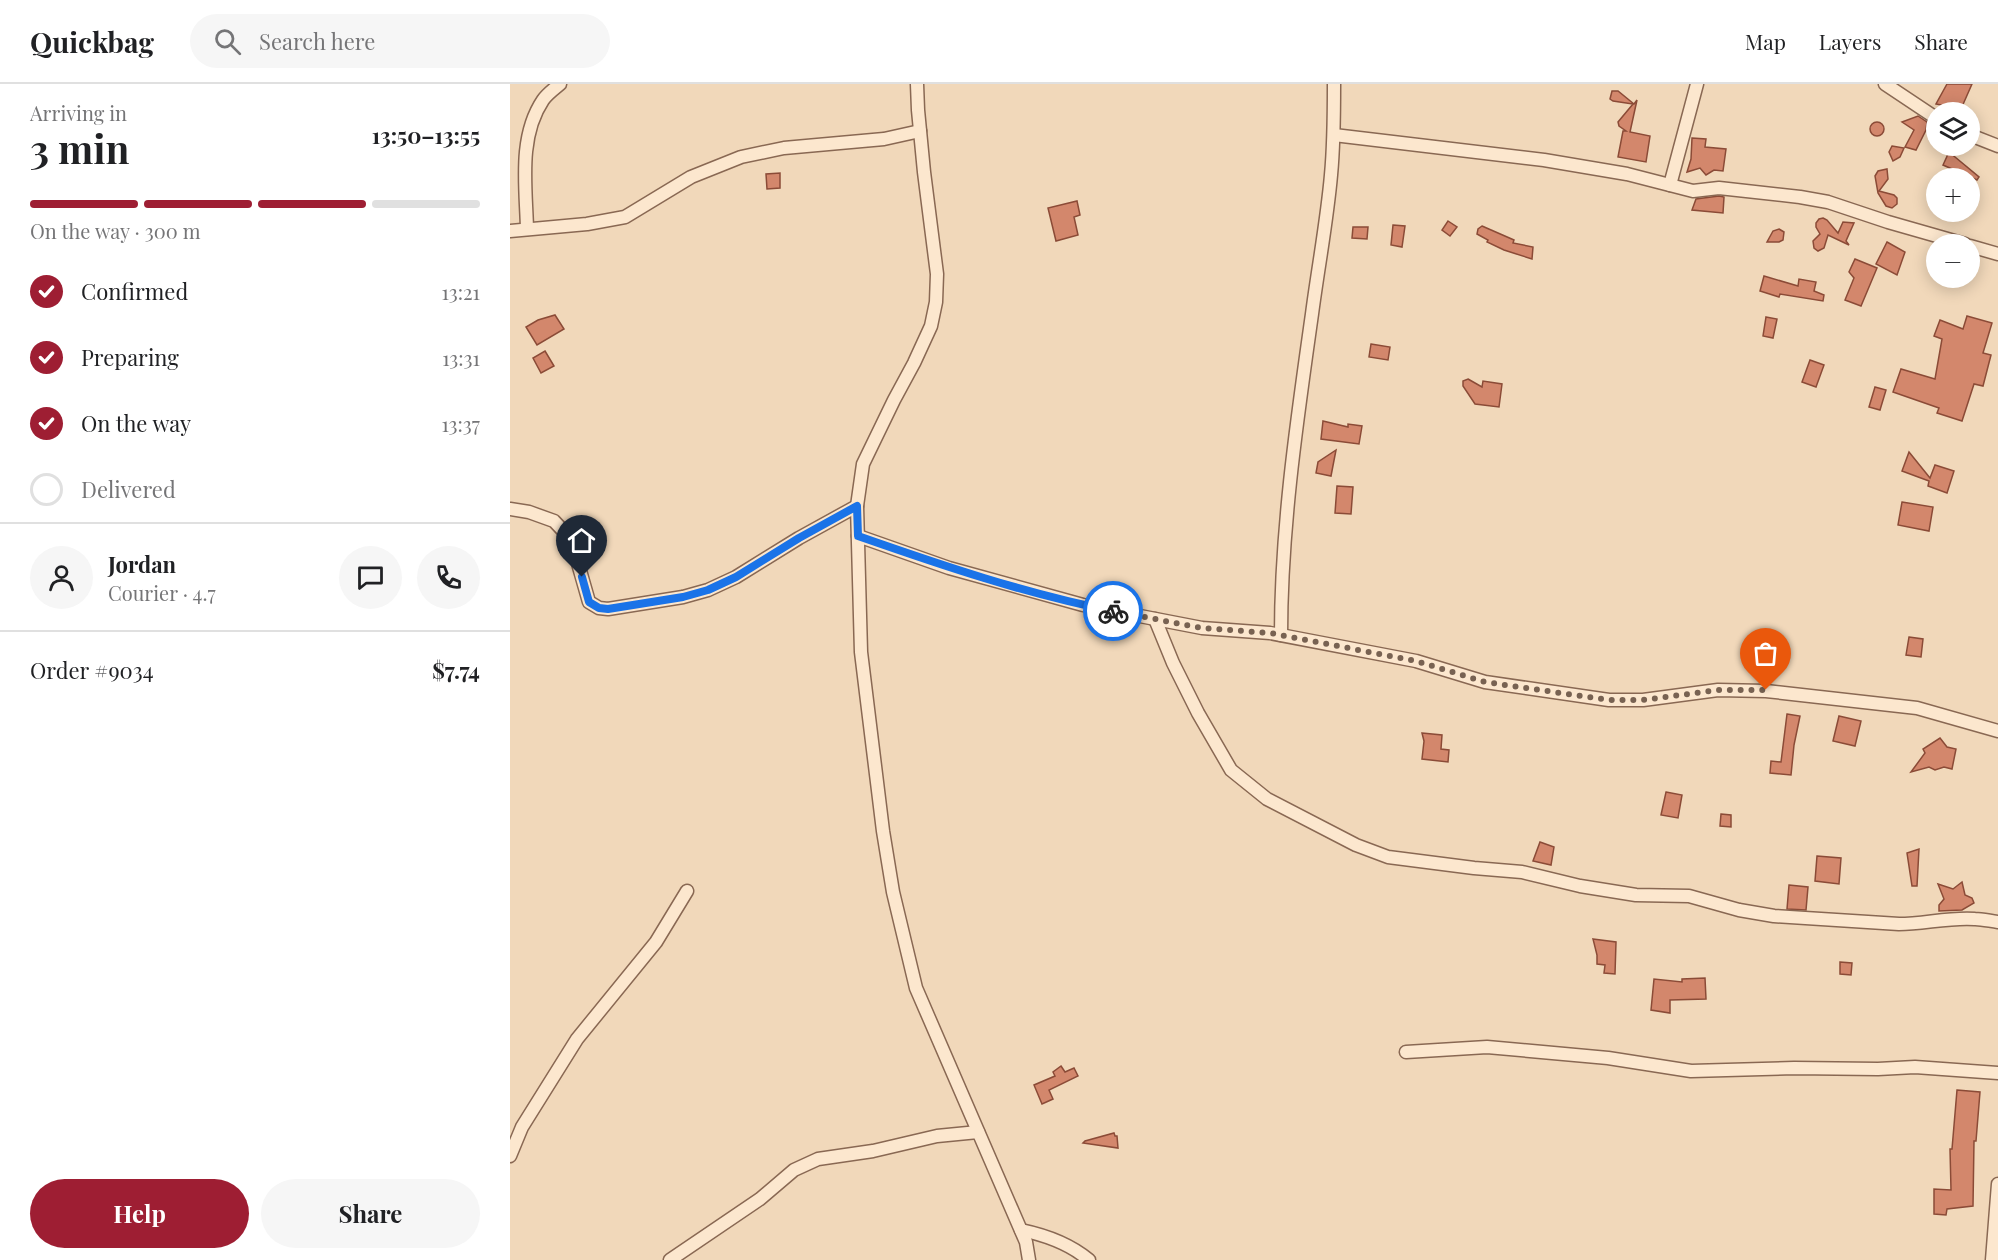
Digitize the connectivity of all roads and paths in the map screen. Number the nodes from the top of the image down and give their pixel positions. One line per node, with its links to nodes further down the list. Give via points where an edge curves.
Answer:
1 (560, 84): 12 (street, via 544,99 531,123 525,162)
2 (917, 84): 7 (street)
3 (1334, 84): 8 (street)
4 (1697, 84): 11 (street)
5 (1885, 84): 6 (street)
6 (1926, 111)
7 (920, 131): 12 (street, via 884,139 784,148 741,158 691,177 625,217); 17 (street, via 934,240 936,302 931,326 863,464)
8 (1334, 135): 11 (street, via 1544,160); 21 (street, via 1289,503)
9 (1980, 139): 10 (street)
10 (1998, 146)
11 (1670, 185): 14 (street, via 1694,191 1719,188 1828,202)
12 (527, 229): 13 (street)
13 (510, 231)
14 (1932, 234)
15 (1980, 249): 16 (street)
16 (1998, 254)
17 (857, 506): 18 (street, via 708,590 608,609 589,602 572,539 554,521); 19 (street)
18 (510, 509)
19 (858, 536): 20 (street, via 960,571 1083,605); 27 (street, via 861,652 893,892 916,988)
20 (1155, 619): 21 (street, via 1202,628); 24 (street, via 1198,713 1232,770 1267,799 1356,845 1388,857 1522,872 1636,895 1689,896 1774,916 1899,924 1957,919)
21 (1281, 635): 22 (street, via 1416,661 1485,682 1609,700 1643,700 1718,690 1766,690 1917,708)
22 (1998, 731)
23 (687, 891): 28 (street, via 656,942 577,1040 522,1127)
24 (1998, 922)
25 (1406, 1052): 26 (street, via 1487,1047 1608,1058 1691,1071 1915,1067)
26 (1998, 1073)
27 (978, 1132): 30 (street); 31 (street, via 937,1136 818,1160 794,1170 760,1199)
28 (510, 1156)
29 (1998, 1184): 34 (street)
30 (1021, 1230): 32 (street); 33 (street, via 1057,1241)
31 (670, 1260)
32 (1029, 1260)
33 (1089, 1260)
34 (1992, 1260)

